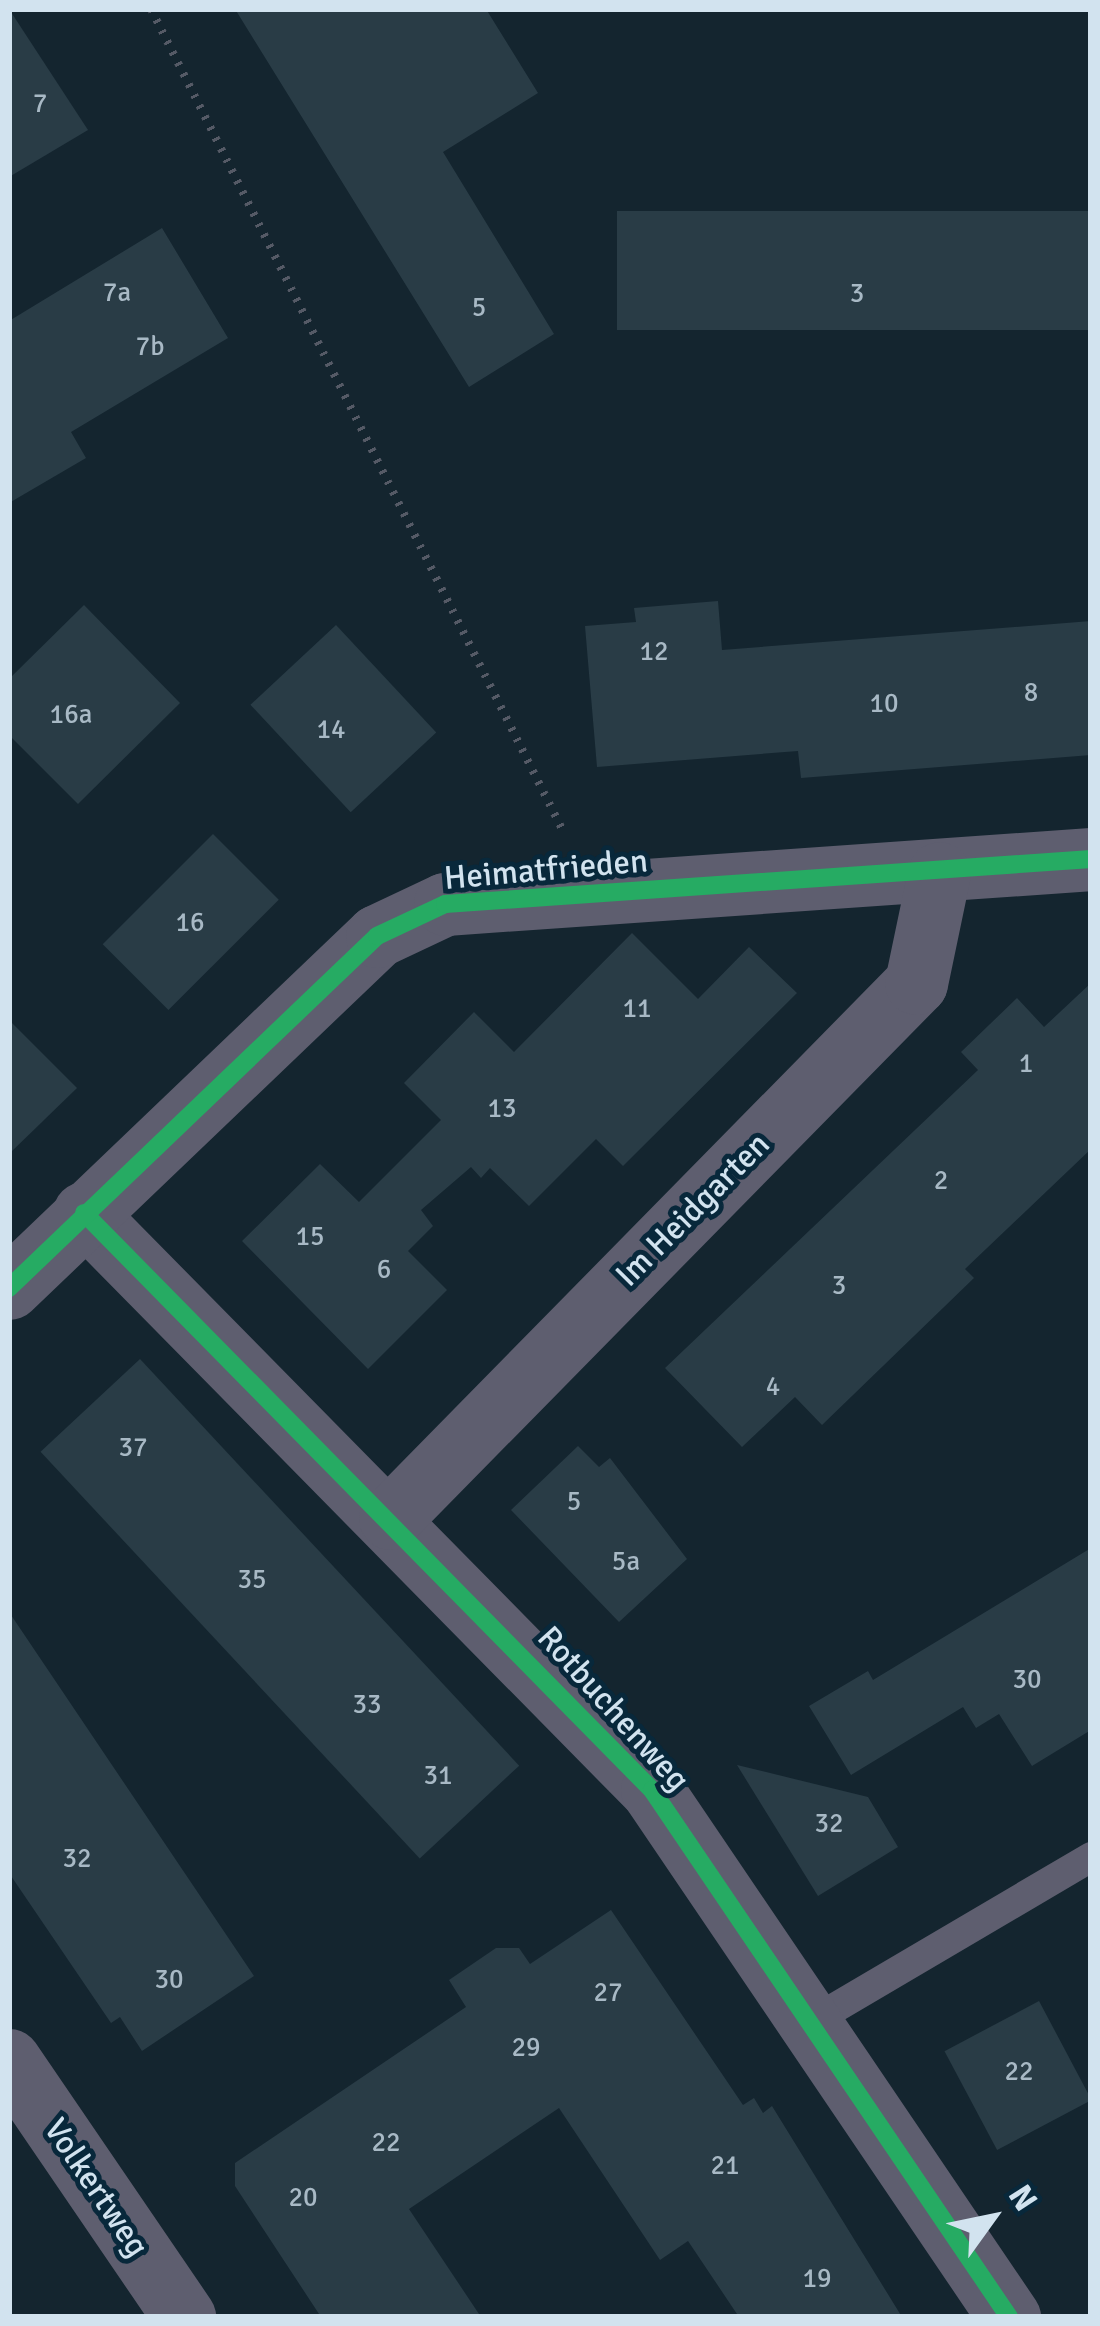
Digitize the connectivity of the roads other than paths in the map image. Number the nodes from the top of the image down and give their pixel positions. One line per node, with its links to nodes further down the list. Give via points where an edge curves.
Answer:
1 (1091, 859): 2 (street, Heimatfrieden)
2 (939, 873): 3 (street, Heimatfrieden, via 445,904 377,936); 5 (street, Im Heidgarten, via 916,983)
3 (84, 1214): 4 (street, Heimatfrieden); 5 (street, Rotbuchenweg)
4 (9, 1288)
5 (390, 1518): 7 (street, Rotbuchenweg, via 652,1790)
6 (1091, 1858): 7 (lane)
7 (811, 2022): 10 (street, Rotbuchenweg)
8 (9, 2060): 9 (street, Volkertweg)
9 (184, 2317)
10 (1009, 2317)

